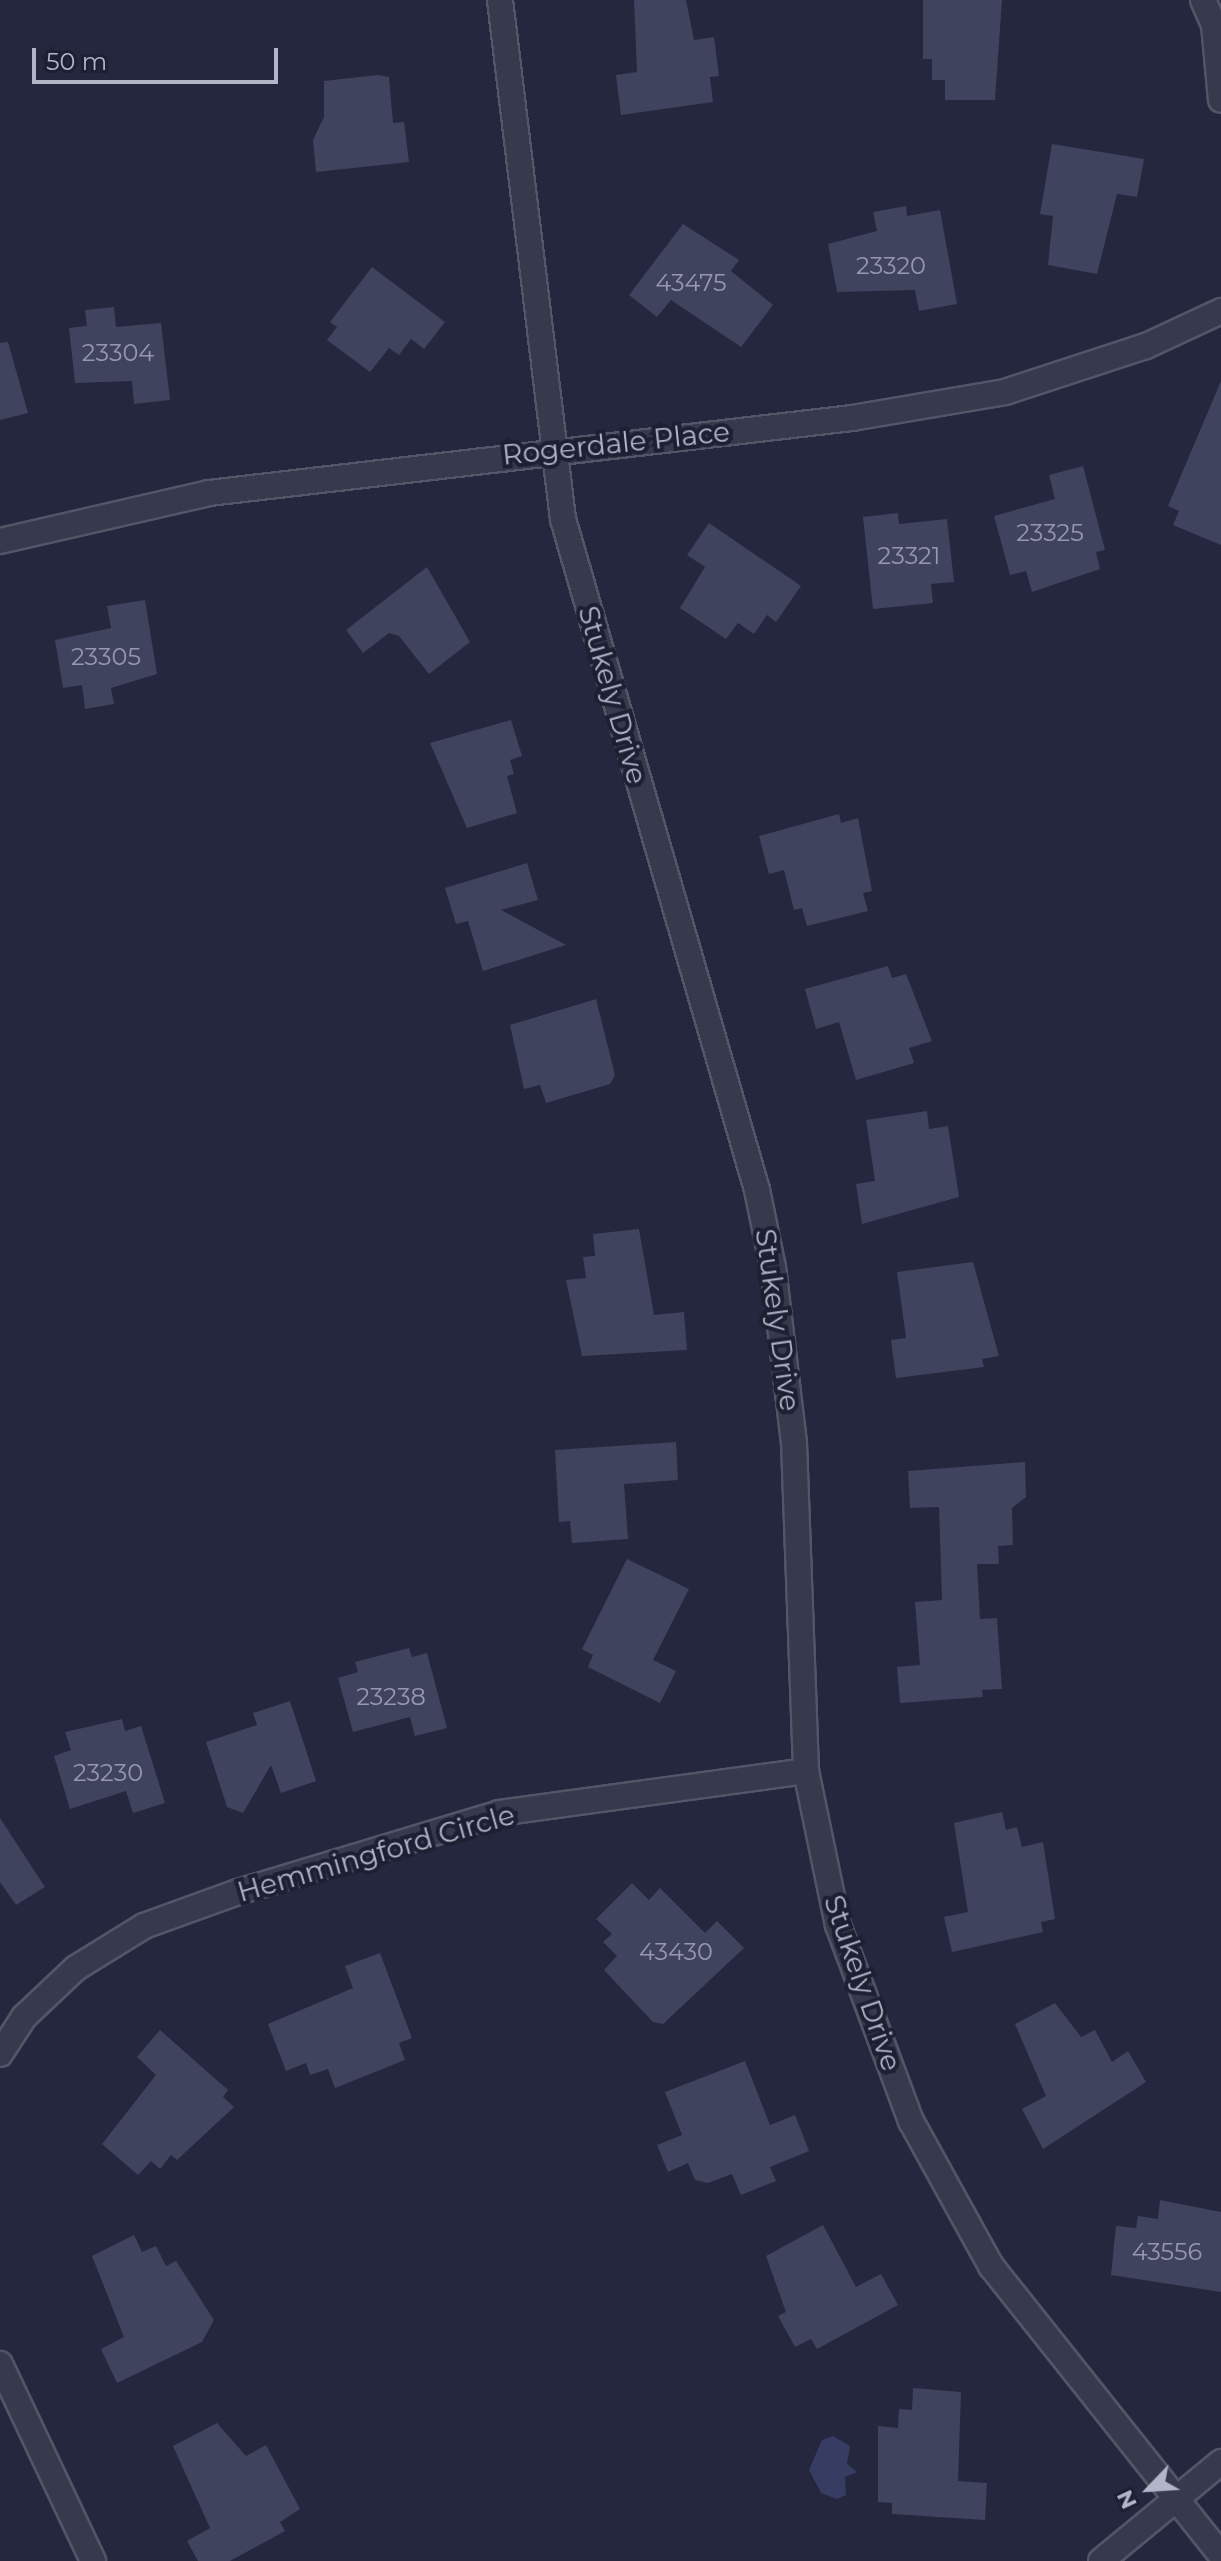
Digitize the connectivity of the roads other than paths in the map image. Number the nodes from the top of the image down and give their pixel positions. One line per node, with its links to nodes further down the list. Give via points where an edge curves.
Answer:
1 (500, 0): 5 (street, Stukely Drive)
2 (1203, 0): 3 (street, via 1214,25)
3 (1221, 100)
4 (1221, 311): 5 (street, Rogerdale Place, via 1146,346 1005,392 852,418)
5 (553, 449): 6 (street, Rogerdale Place, via 209,493); 7 (street, Stukely Drive, via 563,519 757,1190 773,1267 794,1443)
6 (0, 541)
7 (806, 1771): 8 (street, Hemmingford Circle, via 499,1813 238,1892 144,1926 76,1968 24,2017); 11 (street, Stukely Drive, via 838,1925 911,2121 991,2266)
8 (0, 2054)
9 (0, 2364): 13 (street)
10 (1221, 2462): 11 (street)
11 (1176, 2500): 12 (street, Stukely Drive); 14 (street)
12 (1221, 2555)
13 (93, 2561)
14 (1101, 2561)

